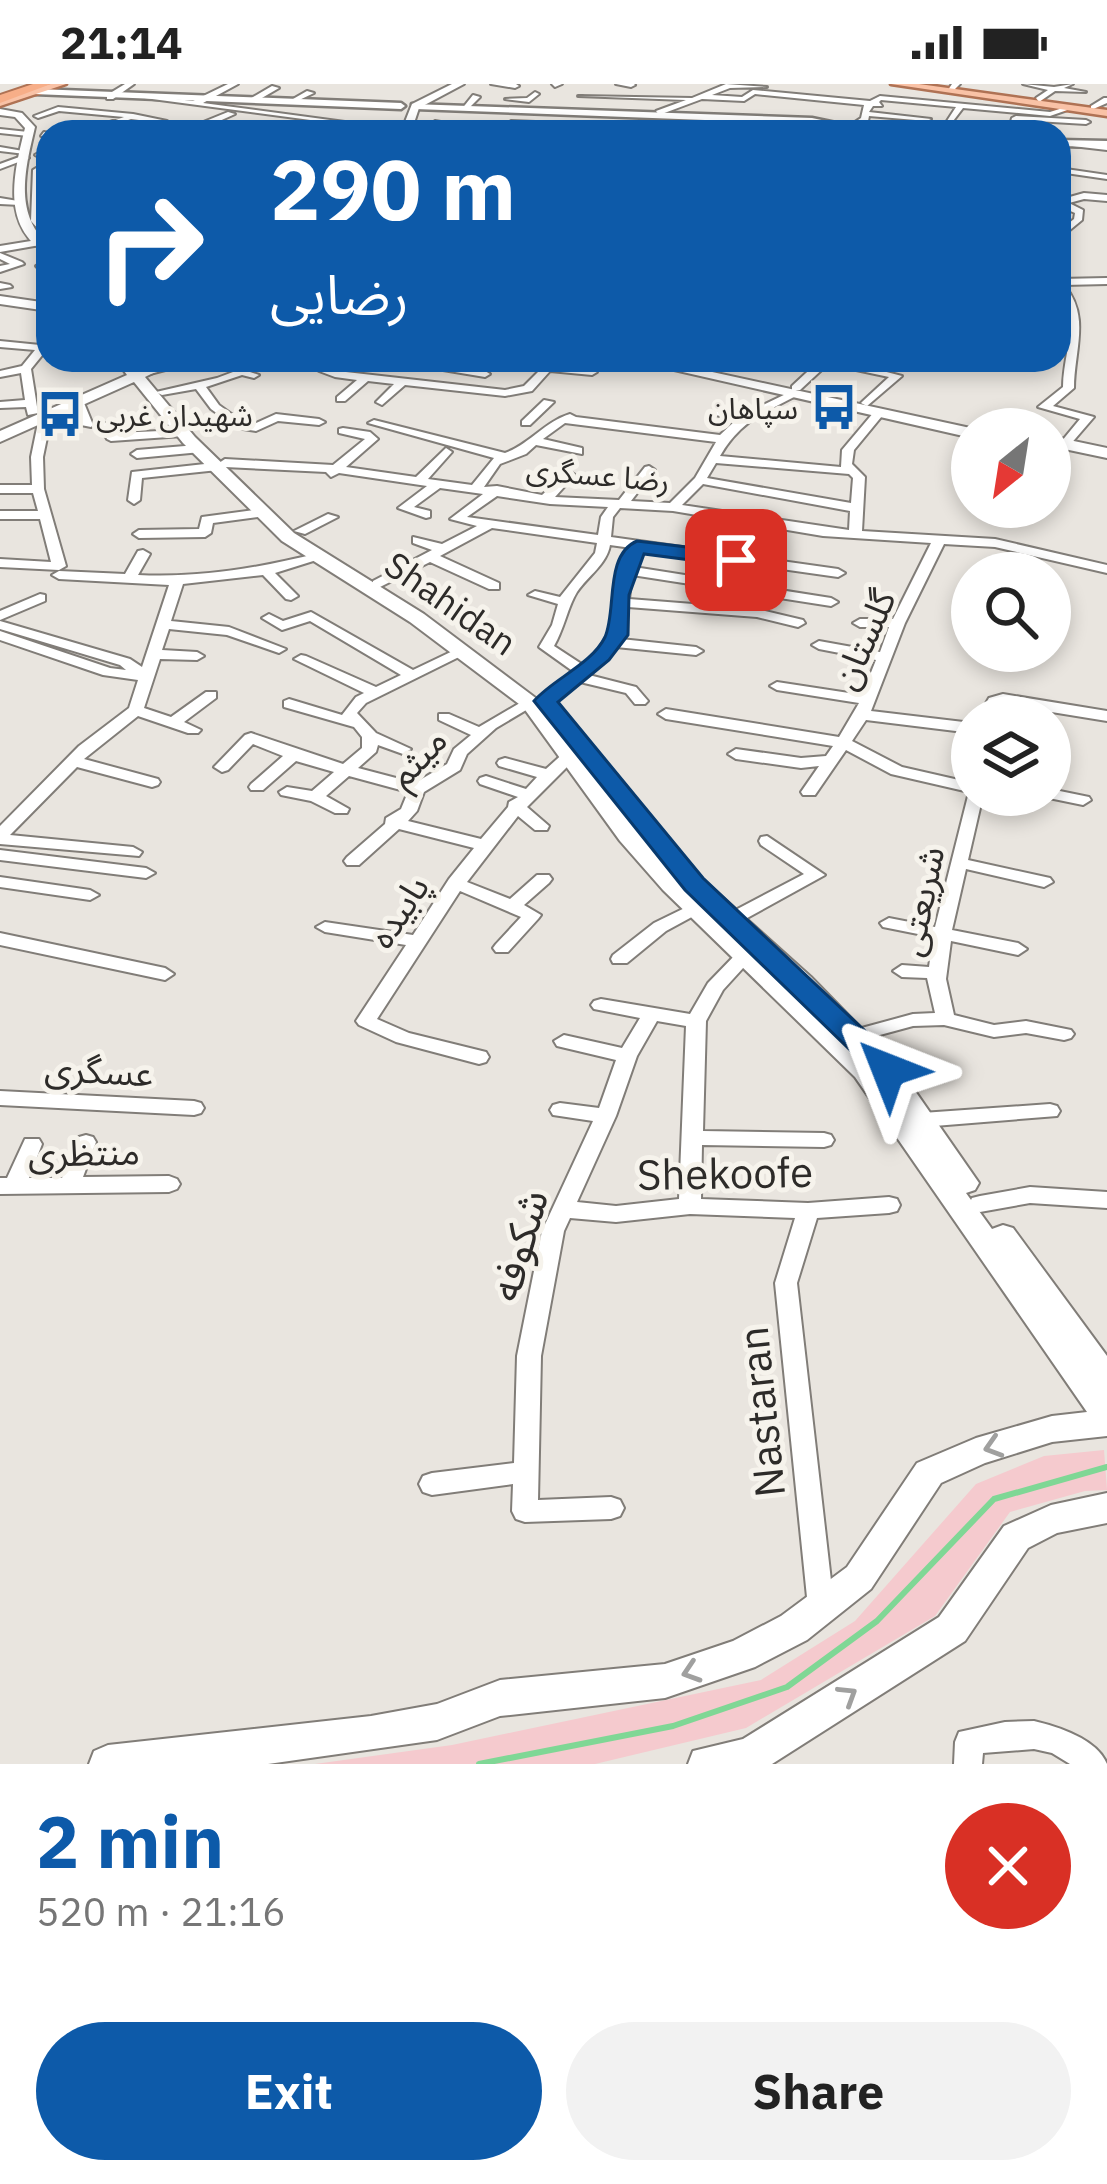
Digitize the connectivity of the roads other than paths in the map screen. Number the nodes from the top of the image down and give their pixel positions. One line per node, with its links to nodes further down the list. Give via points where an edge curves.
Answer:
1 (234, 84): 25 (street)
2 (447, 84): 53 (main road)
3 (459, 84): 54 (main road)
4 (495, 84): 17 (street)
5 (574, 84): 13 (street)
6 (620, 84): 14 (street)
7 (725, 84): 15 (street)
8 (779, 84): 20 (street)
9 (896, 84): 73 (main road)
10 (921, 84): 19 (main road)
11 (1027, 84): 24 (street)
12 (1069, 84): 24 (street)
13 (591, 85): 36 (street)
14 (631, 85)
15 (738, 85): 20 (street); 32 (street)
16 (158, 86): 21 (street)
17 (516, 86)
18 (663, 86): 32 (street)
19 (954, 86): 42 (main road)
20 (765, 87): 37 (street)
21 (137, 88): 33 (street); 33 (street); 35 (street); 44 (street)
22 (199, 88): 25 (street)
23 (275, 88): 38 (street)
24 (1054, 89): 27 (street); 42 (street)
25 (225, 91): 35 (street)
26 (861, 92): 34 (street)
27 (1082, 92)
28 (310, 93): 45 (street)
29 (34, 94): 57 (highway); 57 (main road); 58 (main road); 68 (main road)
30 (535, 94): 46 (street)
31 (86, 96): 33 (street); 58 (street); 58 (street)
32 (704, 96): 40 (street); 41 (street); 52 (street)
33 (110, 97)
34 (846, 97): 37 (street); 62 (street)
35 (211, 98): 38 (street); 51 (street)
36 (575, 99): 40 (street); 65 (street); 67 (street); 67 (street, via 568,114)
37 (825, 99): 41 (street, via 752,92); 62 (street)
38 (252, 100): 39 (street)
39 (275, 100): 45 (street); 59 (street)
40 (671, 100): 52 (street)
41 (744, 100): 49 (street)
42 (1039, 100): 63 (main road)
43 (1107, 100): 63 (street)
44 (166, 101): 51 (street); 77 (street)
45 (296, 101): 48 (street)
46 (505, 101): 47 (street); 67 (street)
47 (478, 102): 60 (street); 83 (street, via 471,118)
48 (349, 103): 53 (street); 64 (street)
49 (781, 103)
50 (884, 104): 62 (street)
51 (187, 105): 56 (street)
52 (686, 105): 66 (street)
53 (401, 106): 81 (main road)
54 (415, 106): 60 (street); 82 (main road)
55 (961, 106): 62 (street, via 911,99); 71 (street); 88 (street)
56 (201, 107): 70 (street); 78 (street)
57 (2, 108): 94 (main road, via 25,119)
58 (79, 108): 68 (street); 69 (street); 75 (street); 76 (street)
59 (266, 108)
60 (458, 108): 83 (street)
61 (765, 109): 85 (street)
62 (867, 110): 72 (street); 87 (street)
63 (1103, 110): 73 (main road)
64 (319, 112)
65 (641, 112): 66 (street); 84 (street)
66 (659, 113): 85 (street)
67 (536, 114)
68 (38, 116): 74 (main road)
69 (68, 117)
70 (234, 117): 79 (street); 80 (street)
71 (1047, 117): 73 (street); 89 (street)
72 (927, 119)
73 (1071, 119): 90 (street)
74 (40, 120)
75 (115, 120)
76 (122, 120)
77 (138, 120)
78 (182, 120)
79 (215, 120)
80 (307, 120)
81 (402, 120)
82 (408, 120)
83 (439, 120)
84 (626, 120)
85 (753, 120): 86 (street)
86 (812, 120)
87 (858, 120)
88 (952, 120)
89 (1015, 120)
90 (1086, 122)
91 (0, 140): 94 (street); 94 (street)
92 (1107, 143): 93 (street)
93 (1071, 144)
94 (32, 152): 96 (street); 103 (main road)
95 (1071, 153): 97 (street, via 1082,159)
96 (2, 166)
97 (1074, 166)
98 (1071, 172): 99 (street)
99 (1102, 177): 100 (street)
100 (1104, 198): 101 (street)
101 (1071, 201)
102 (0, 202): 103 (street)
103 (19, 205): 104 (street); 105 (main road, via 23,228)
104 (0, 213)
105 (36, 237)
106 (36, 245): 107 (street)
107 (0, 253): 108 (street, via 19,263)
108 (0, 269)
109 (1107, 281): 110 (street)
110 (1071, 283)
111 (2, 294): 113 (main road)
112 (1071, 302): 116 (street)
113 (36, 306)
114 (0, 344): 115 (street)
115 (36, 344)
116 (1071, 346)
117 (36, 356): 118 (street)
118 (26, 369): 131 (street); 150 (street)
119 (124, 372): 150 (main road)
120 (126, 372): 141 (main road)
121 (142, 372): 140 (main road, Shahidan)
122 (213, 372): 135 (street)
123 (337, 372): 134 (street)
124 (478, 372): 132 (street)
125 (543, 372): 138 (street, via 528,389)
126 (697, 372): 139 (main road)
127 (719, 372): 139 (main road)
128 (813, 372): 139 (street)
129 (879, 372): 148 (street, via 897,376)
130 (1068, 372): 149 (street, via 1068,388)
131 (0, 374)
132 (485, 374)
133 (254, 375): 135 (street)
134 (365, 378): 136 (street); 142 (street)
135 (220, 381): 137 (street)
136 (400, 384): 138 (street); 144 (street)
137 (200, 386): 140 (street); 156 (street, via 241,426 276,417)
138 (428, 387): 143 (street)
139 (793, 391): 148 (main road); 154 (street)
140 (159, 396): 141 (main road); 169 (main road, Shahidan); 178 (main road, Shahidan)
141 (84, 399): 150 (main road); 159 (street)
142 (341, 399)
143 (413, 399)
144 (382, 402)
145 (548, 402): 162 (street, via 526,423)
146 (0, 405): 150 (street)
147 (577, 408): 155 (street)
148 (873, 408): 157 (main road); 163 (main road); 181 (street, via 848,450)
149 (1048, 408)
150 (36, 411): 161 (main road); 167 (main road); 190 (street)
151 (720, 413): 154 (street)
152 (1071, 413): 165 (street, via 1088,417)
153 (429, 417): 166 (street)
154 (745, 418): 168 (street)
155 (564, 419): 162 (street); 168 (street)
156 (319, 422)
157 (951, 422)
158 (374, 423): 166 (street)
159 (87, 424)
160 (105, 425): 169 (street, via 111,437)
161 (0, 427)
162 (550, 427): 170 (street)
163 (951, 428)
164 (343, 431): 179 (street, via 372,440)
165 (1071, 431)
166 (406, 432): 176 (street)
167 (0, 437)
168 (724, 439): 177 (street)
169 (190, 441): 174 (street); 178 (main road, Shahidan)
170 (534, 441): 172 (street); 176 (street)
171 (1071, 448): 175 (main road)
172 (578, 451)
173 (446, 452): 185 (street)
174 (137, 454)
175 (1107, 456)
176 (505, 457): 188 (street)
177 (711, 459): 181 (street); 186 (street)
178 (220, 465): 179 (street, رضا عسگری); 194 (street, رضا عسگری, via 136,475); 196 (main road, Shahidan)
179 (337, 469): 182 (street, رضا عسگری); 184 (street)
180 (649, 470): 195 (street)
181 (851, 471): 198 (street, via 859,477)
182 (381, 475): 185 (street, رضا عسگری); 191 (street)
183 (569, 475): 193 (street)
184 (322, 478)
185 (421, 480): 187 (street, رضا عسگری)
186 (700, 480): 197 (street); 198 (street)
187 (440, 482): 188 (street, رضا عسگری); 200 (street, via 404,508)
188 (477, 487): 192 (street, رضا عسگری)
189 (0, 489): 190 (street)
190 (38, 489): 199 (street)
191 (359, 489)
192 (497, 490): 193 (street, رضا عسگری); 203 (street, via 456,519)
193 (545, 499): 195 (street, رضا عسگری)
194 (134, 500)
195 (619, 504): 197 (street, رضا عسگری); 209 (street)
196 (259, 505): 204 (main road, Shahidan); 205 (street, via 207,520 205,533); 213 (main road, Shahidan)
197 (673, 507): 206 (street, رضا عسگری)
198 (855, 508): 206 (street)
199 (45, 514): 201 (street); 216 (street)
200 (426, 514)
201 (0, 515)
202 (332, 518): 204 (street)
203 (488, 525): 209 (street); 212 (street)
204 (300, 531): 222 (main road, Shahidan)
205 (139, 534)
206 (855, 535): 207 (street, رضا عسگری)
207 (940, 538): 215 (street, رضا عسگری); 234 (street, گلستان)
208 (418, 541): 212 (street)
209 (603, 541): 210 (street); 227 (street, via 602,554)
210 (637, 547): 218 (street); 219 (street)
211 (142, 554): 220 (street)
212 (440, 554): 222 (street); 223 (street)
213 (319, 557): 217 (street); 242 (main road, Shahidan)
214 (0, 563): 216 (street)
215 (1107, 569)
216 (59, 570): 220 (street)
217 (266, 571): 221 (street); 224 (street)
218 (625, 571): 228 (street); 229 (street)
219 (838, 573)
220 (130, 577): 221 (street)
221 (177, 581): 236 (street)
222 (378, 584): 254 (main road, Shahidan, via 436,618)
223 (494, 586)
224 (291, 596)
225 (535, 596): 227 (street)
226 (40, 598): 230 (street)
227 (565, 602): 247 (street, via 546,647)
228 (619, 602): 232 (street); 238 (street)
229 (831, 602)
230 (0, 616)
231 (268, 618): 248 (street, via 282,626 311,616)
232 (798, 623)
233 (860, 623): 234 (street)
234 (898, 623): 245 (street, گلستان)
235 (0, 625): 249 (street, via 124,662)
236 (166, 625): 240 (street, via 229,631); 243 (street)
237 (0, 635): 249 (street, via 108,672)
238 (611, 642): 241 (street); 247 (street, میثم)
239 (819, 645): 245 (street)
240 (278, 650)
241 (695, 651)
242 (462, 652): 248 (street); 254 (main road, Shahidan)
243 (153, 654): 244 (street); 249 (street)
244 (196, 656)
245 (885, 657): 256 (street, گلستان)
246 (301, 659): 251 (street)
247 (579, 673): 253 (street, via 631,690); 254 (street, میثم)
248 (410, 674): 251 (street)
249 (145, 676): 257 (street)
250 (777, 686): 256 (street)
251 (375, 692): 263 (street, via 349,713)
252 (211, 695): 262 (street)
253 (640, 701)
254 (538, 702): 266 (street, میثم); 270 (main road, Shahidan); 309 (main road, Shahidan)
255 (289, 704): 263 (street)
256 (864, 708): 264 (street); 268 (street, گلستان)
257 (136, 710): 262 (street); 273 (street)
258 (1071, 710): 260 (street)
259 (666, 715): 268 (street)
260 (1107, 716)
261 (444, 717): 266 (street)
262 (173, 723): 265 (street)
263 (355, 723): 267 (street)
264 (951, 724)
265 (193, 730)
266 (482, 734): 283 (street, میثم, via 454,767)
267 (370, 736): 269 (street); 277 (street, via 370,749)
268 (844, 743): 274 (street, گلستان); 281 (street, via 897,771)
269 (403, 749)
270 (572, 754): 278 (street, پابیده); 308 (main road, Shahidan, via 628,836)
271 (736, 754): 274 (street)
272 (293, 755): 276 (street, via 251,739); 277 (street); 282 (street)
273 (73, 760): 280 (street); 294 (street)
274 (832, 760): 285 (street, گلستان)
275 (505, 763): 278 (street)
276 (222, 767)
277 (347, 769): 283 (street); 286 (street)
278 (548, 775): 288 (street, پابیده)
279 (486, 781): 288 (street)
280 (152, 782)
281 (951, 786)
282 (257, 787)
283 (417, 789): 292 (street, میثم, via 409,811)
284 (287, 792): 286 (street)
285 (809, 792)
286 (315, 797): 290 (street)
287 (1071, 798): 289 (street)
288 (520, 799): 293 (street); 296 (street, پابیده)
289 (1083, 800)
290 (341, 809)
291 (970, 816): 300 (street, شریعتی)
292 (392, 822): 296 (street); 299 (street, میثم)
293 (542, 826)
294 (0, 837): 297 (street)
295 (767, 841): 309 (street, via 816,875)
296 (484, 845): 305 (street, پابیده)
297 (133, 852)
298 (0, 855): 301 (street)
299 (353, 861)
300 (961, 863): 303 (street); 312 (street, شریعتی)
301 (146, 872)
302 (543, 879): 307 (street)
303 (1044, 882)
304 (0, 883): 306 (street)
305 (455, 884): 307 (street); 314 (street, پابیده)
306 (90, 896)
307 (512, 907): 315 (street, via 532,915)
308 (695, 908): 317 (main road, Shahidan); 318 (street)
309 (733, 919): 327 (main road, Shahidan)
310 (889, 923): 312 (street)
311 (325, 927): 314 (street)
312 (945, 935): 316 (street); 320 (street, شریعتی)
313 (0, 939): 321 (street)
314 (418, 941): 330 (street, پابیده, via 366,1021)
315 (502, 948)
316 (1018, 949)
317 (745, 956): 325 (street); 351 (main road, Shahidan, via 864,1071)
318 (620, 959)
319 (902, 971): 320 (street)
320 (937, 973): 324 (street, شریعتی)
321 (165, 974)
322 (602, 1005): 323 (street)
323 (651, 1015): 325 (street); 329 (street, شکوفه)
324 (944, 1019): 326 (street); 327 (street)
325 (696, 1021): 337 (street)
326 (1064, 1034)
327 (854, 1036): 336 (main road, Shahidan)
328 (563, 1041): 329 (street)
329 (627, 1056): 335 (street, شکوفه)
330 (479, 1057)
331 (0, 1098): 332 (street, عسگری)
332 (194, 1108)
333 (560, 1110): 335 (street)
334 (1050, 1111): 336 (street)
335 (606, 1116): 348 (street, شکوفه)
336 (922, 1120): 345 (main road, Shahidan)
337 (691, 1138): 338 (street); 347 (street)
338 (824, 1140)
339 (86, 1142): 342 (street)
340 (32, 1144): 343 (street)
341 (169, 1184): 342 (street, منتظری)
342 (70, 1185): 343 (street, منتظری)
343 (7, 1186)
344 (1107, 1200): 345 (street, via 1030,1195)
345 (980, 1204): 350 (main road, Shahidan)
346 (890, 1205): 349 (street, Shekoofe)
347 (690, 1206): 348 (street, Shekoofe, via 616,1214); 349 (street, Shekoofe)
348 (563, 1209): 353 (street, شکوفه, via 529,1357)
349 (808, 1211): 357 (street, Nastaran, via 786,1283)
350 (1107, 1380)
351 (1107, 1414)
352 (1107, 1423): 357 (main road, one-way to 357, via 1052,1430 929,1473 859,1578)
353 (528, 1472): 354 (street); 355 (street, شکوفه, via 525,1511)
354 (432, 1484)
355 (611, 1508)
356 (1107, 1508): 359 (main road, one-way to 356, via 750,1756 952,1629 1016,1537)
357 (821, 1607): 358 (main road, one-way to 358, via 742,1655 665,1681 500,1697 437,1722 324,1741)
358 (108, 1764)
359 (707, 1764)
360 (968, 1764): 361 (street, via 969,1742 1027,1730)
361 (1094, 1764)

